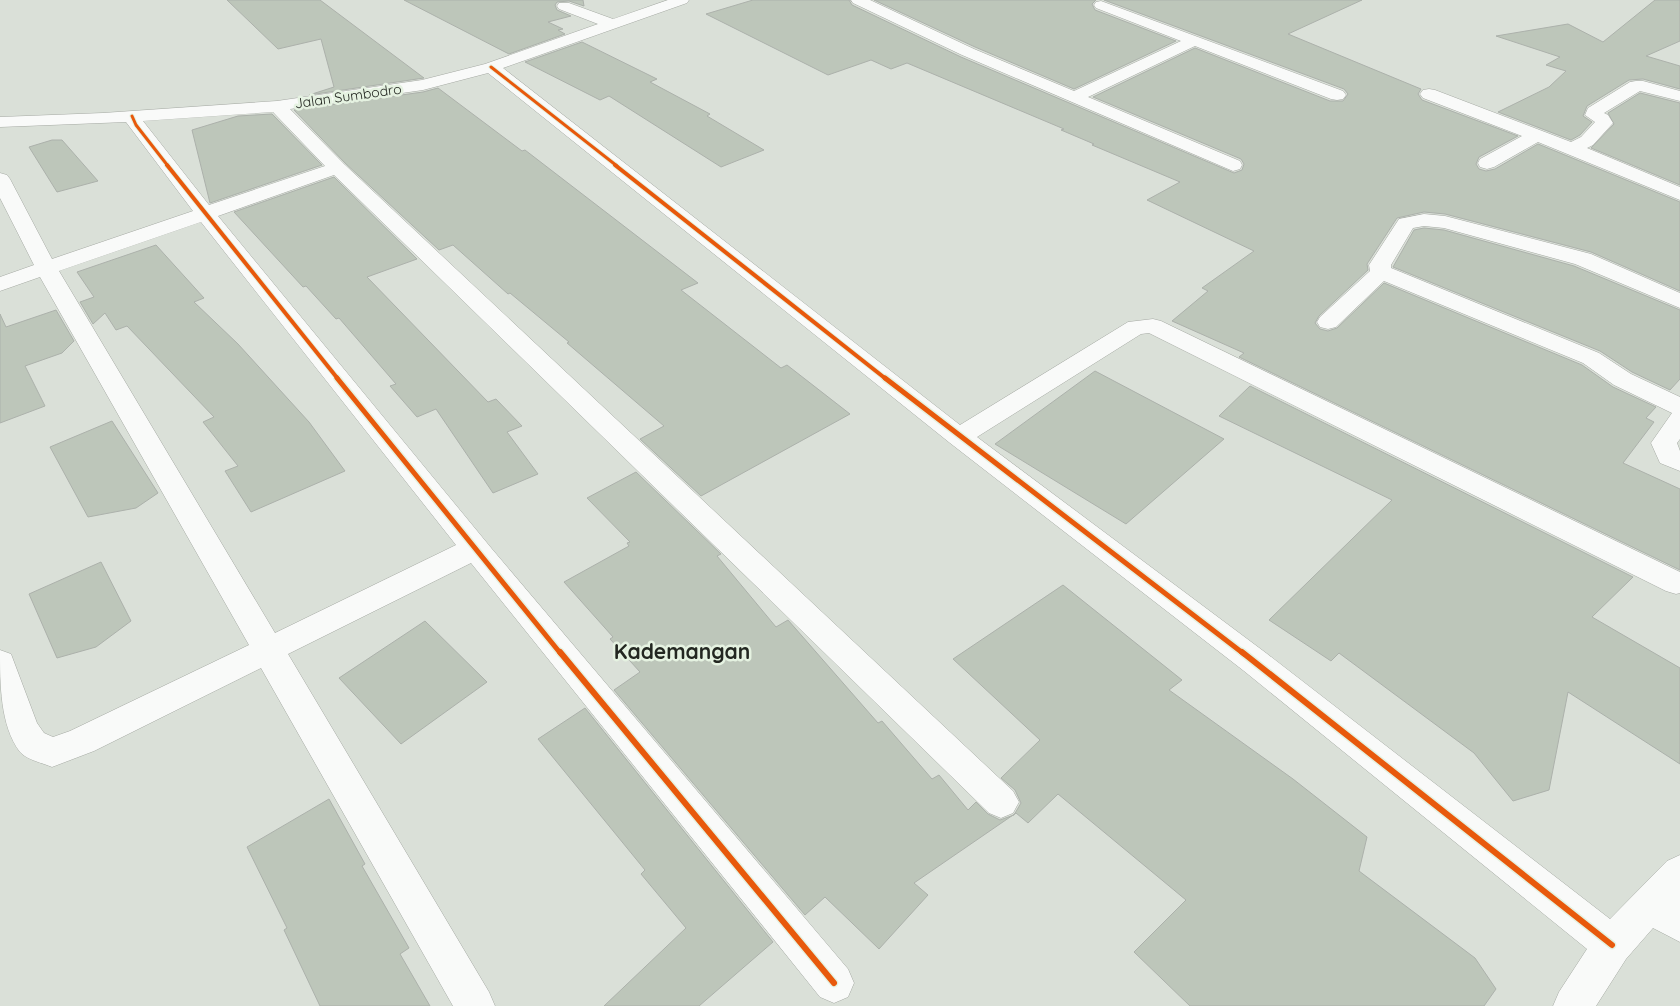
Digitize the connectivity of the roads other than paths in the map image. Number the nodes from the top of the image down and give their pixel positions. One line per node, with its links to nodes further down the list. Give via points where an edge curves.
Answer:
1 (682, 0): 5 (street, Jalan Sumbodro)
2 (858, 0): 11 (street, via 968,52)
3 (1101, 5): 6 (street)
4 (564, 6): 5 (street)
5 (614, 25): 7 (street, Jalan Sumbodro)
6 (1194, 41): 9 (street); 11 (street)
7 (491, 67): 12 (street, Jalan Sumbodro, via 423,85); 30 (street)
8 (1429, 94): 15 (street)
9 (1337, 95)
10 (1680, 96): 16 (street, via 1643,86 1631,88 1594,112 1604,123 1587,141)
11 (1075, 97): 18 (street)
12 (277, 106): 13 (street, Jalan Sumbodro); 19 (street)
13 (132, 116): 14 (street, Jalan Sumbodro); 22 (street)
14 (0, 122)
15 (1536, 136): 16 (street); 17 (street)
16 (1572, 149): 21 (street)
17 (1487, 162)
18 (1233, 165)
19 (337, 168): 22 (street); 36 (street)
20 (0, 179): 23 (street)
21 (1680, 194)
22 (204, 213): 23 (street); 32 (street)
23 (46, 268): 25 (street); 34 (street)
24 (1380, 272): 26 (street, via 1380,265 1406,223 1424,220 1445,222 1583,259); 27 (street); 28 (street, via 1591,358 1622,380)
25 (0, 284)
26 (1680, 301)
27 (1328, 322)
28 (1680, 407)
29 (1680, 419): 31 (street, via 1664,443 1669,457)
30 (959, 437): 33 (street, via 1136,327 1153,326); 39 (street, via 1255,662)
31 (1680, 462)
32 (474, 549): 34 (street); 40 (street)
33 (1676, 582)
34 (269, 650): 35 (street, via 82,741 52,752 32,743 23,729); 41 (street)
35 (0, 663)
36 (1001, 802)
37 (1680, 874): 38 (street)
38 (1665, 915): 39 (street)
39 (1612, 945): 42 (street)
40 (834, 983)
41 (475, 1006)
42 (1573, 1006)

